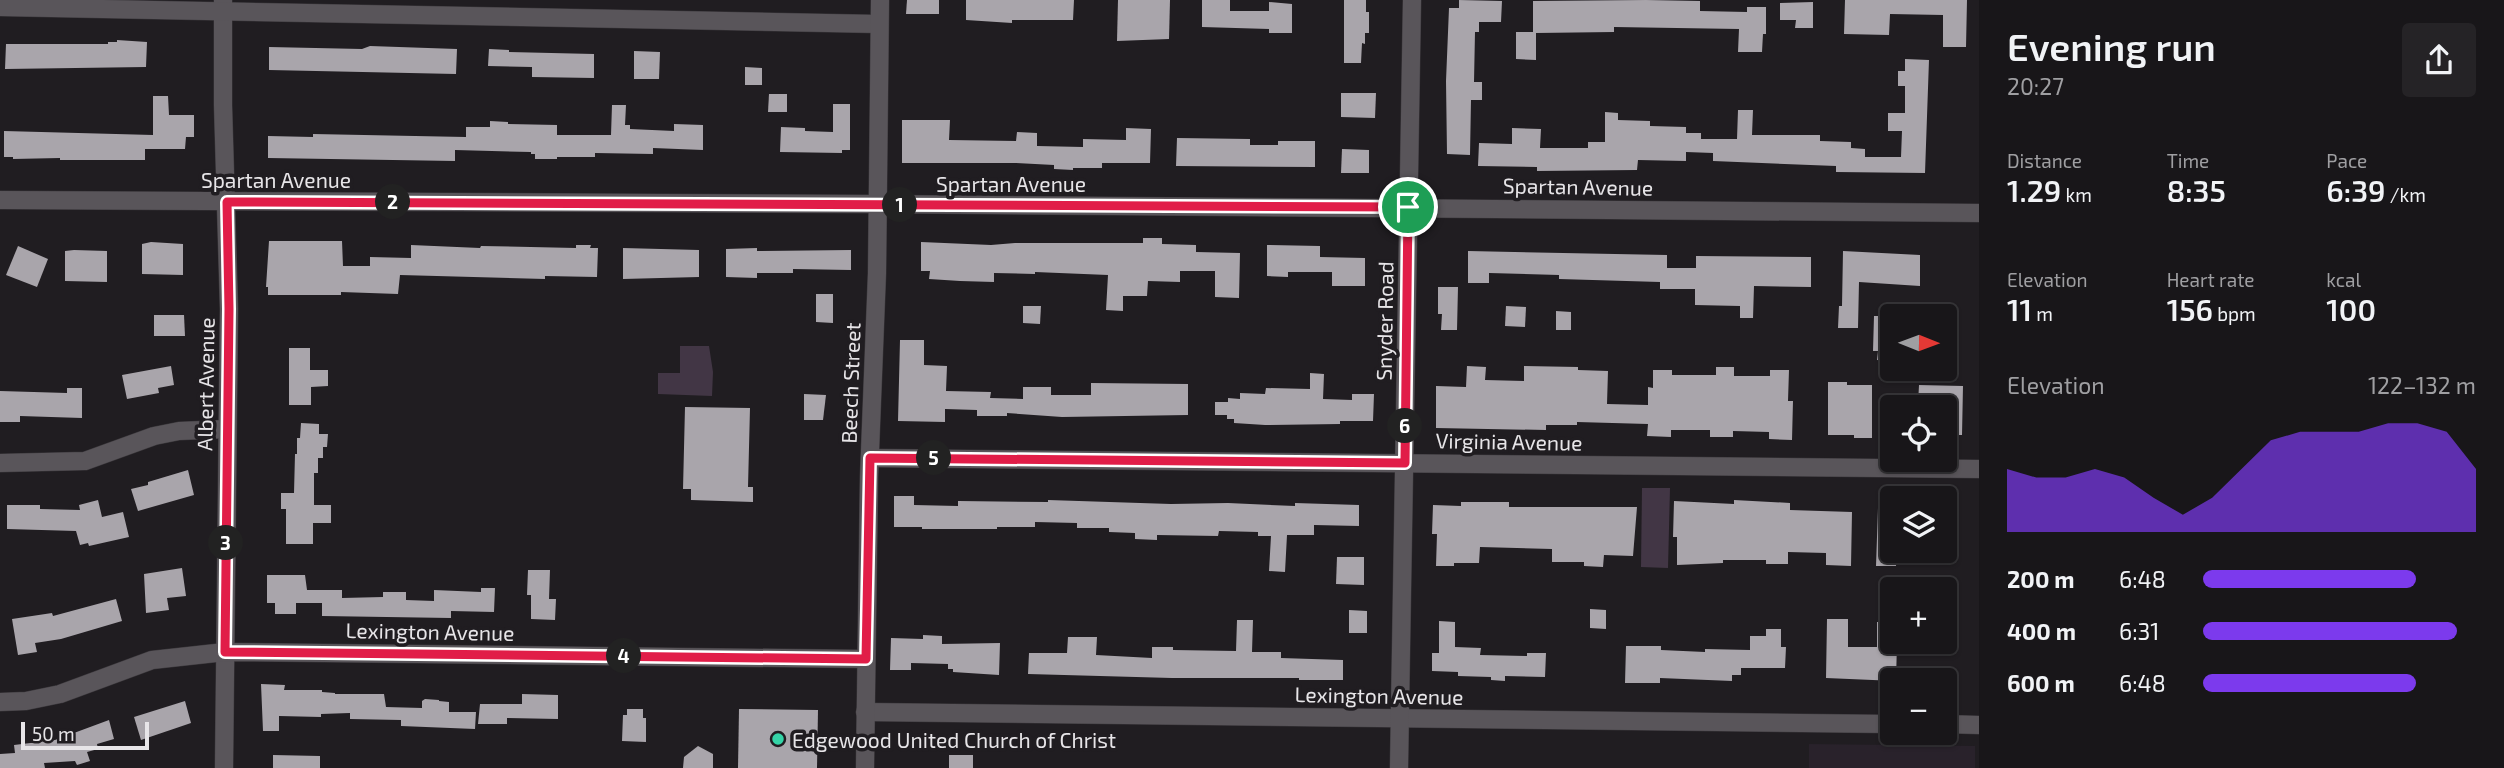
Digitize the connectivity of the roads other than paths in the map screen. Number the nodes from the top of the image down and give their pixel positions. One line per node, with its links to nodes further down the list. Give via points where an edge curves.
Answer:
1 (880, 0): 5 (street, Beech Street)
2 (1412, 0): 9 (street, Snyder Road)
3 (223, 6): 4 (street); 5 (street); 7 (street, Albert Avenue)
4 (0, 7)
5 (879, 24): 8 (street, Beech Street)
6 (0, 201): 7 (street, Spartan Avenue)
7 (227, 202): 8 (street, Spartan Avenue); 11 (street, Albert Avenue)
8 (877, 204): 9 (street, Spartan Avenue); 12 (street, Beech Street)
9 (1408, 207): 10 (street, Spartan Avenue); 14 (street, Snyder Road)
10 (1979, 213)
11 (227, 429): 13 (street, via 167,434 85,461); 16 (street, Albert Avenue)
12 (870, 458): 14 (street, Virginia Avenue); 17 (street, Beech Street)
13 (0, 463)
14 (1405, 463): 15 (street, Virginia Avenue); 20 (street, Snyder Road)
15 (1979, 469)
16 (225, 652): 17 (street, Lexington Avenue); 18 (street, Lexington Avenue, via 152,660 60,694); 24 (street, Albert Avenue)
17 (866, 659): 19 (street, Beech Street)
18 (0, 702)
19 (865, 712): 20 (street, Lexington Avenue); 25 (street, Beech Street)
20 (1400, 718): 21 (street, Lexington Avenue); 26 (street, Snyder Road)
21 (1880, 723)
22 (1957, 724): 23 (street)
23 (1979, 724)
24 (224, 768)
25 (865, 768)
26 (1399, 768)

